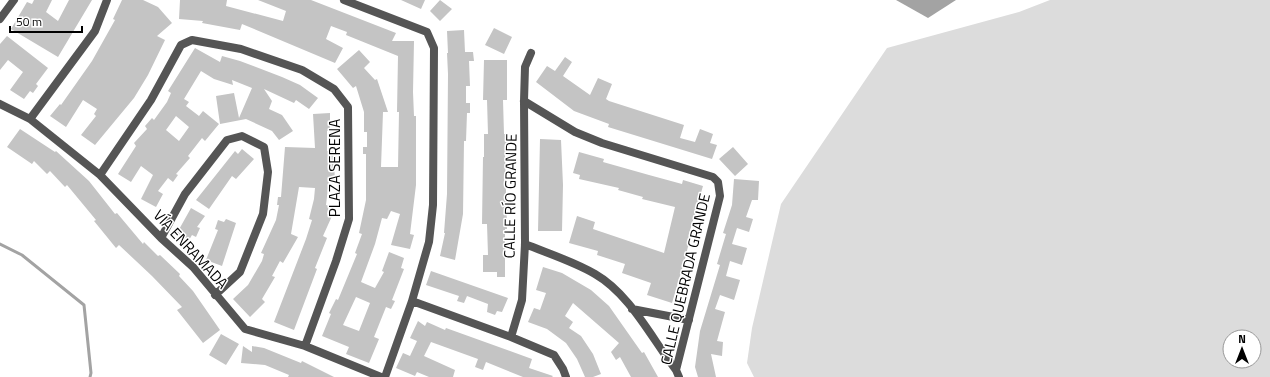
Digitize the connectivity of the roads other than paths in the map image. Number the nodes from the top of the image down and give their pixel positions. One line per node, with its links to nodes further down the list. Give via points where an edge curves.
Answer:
1 (14, 0): 4 (street)
2 (108, 0): 8 (street, via 95,31)
3 (344, 0): 13 (street, via 427,32 434,48 433,205 429,242)
4 (0, 19)
5 (531, 54): 6 (street, CALLE RÍO GRANDE, via 525,67)
6 (524, 101): 11 (street, CALLE RÍO GRANDE); 15 (street, CALLE QUEBRADA GRANDE, via 582,135 713,177 718,182 720,196)
7 (0, 104): 8 (street, VÍA ENRAMADA)
8 (30, 119): 9 (street, VÍA ENRAMADA)
9 (100, 174): 10 (street, VÍA ENRAMADA); 17 (street, PLAZA SERENA, via 151,100 182,45 192,40 241,49 302,70 334,89 348,107 349,219)
10 (161, 238): 12 (street, VÍA ENRAMADA, via 193,267); 12 (street, via 185,194 227,140 242,136 264,147 268,172 263,214 240,272)
11 (525, 244): 14 (street, via 596,274); 16 (street, CALLE RÍO GRANDE, via 522,300)
12 (215, 295): 17 (street, VÍA ENRAMADA, via 245,329)
13 (412, 301): 16 (street); 20 (street)
14 (632, 309): 15 (street); 18 (street)
15 (689, 320): 18 (street, CALLE QUEBRADA GRANDE)
16 (511, 337): 21 (street, via 554,355)
17 (305, 346): 19 (street, VÍA ENRAMADA)
18 (678, 373)
19 (381, 377)
20 (385, 377)
21 (566, 377)

